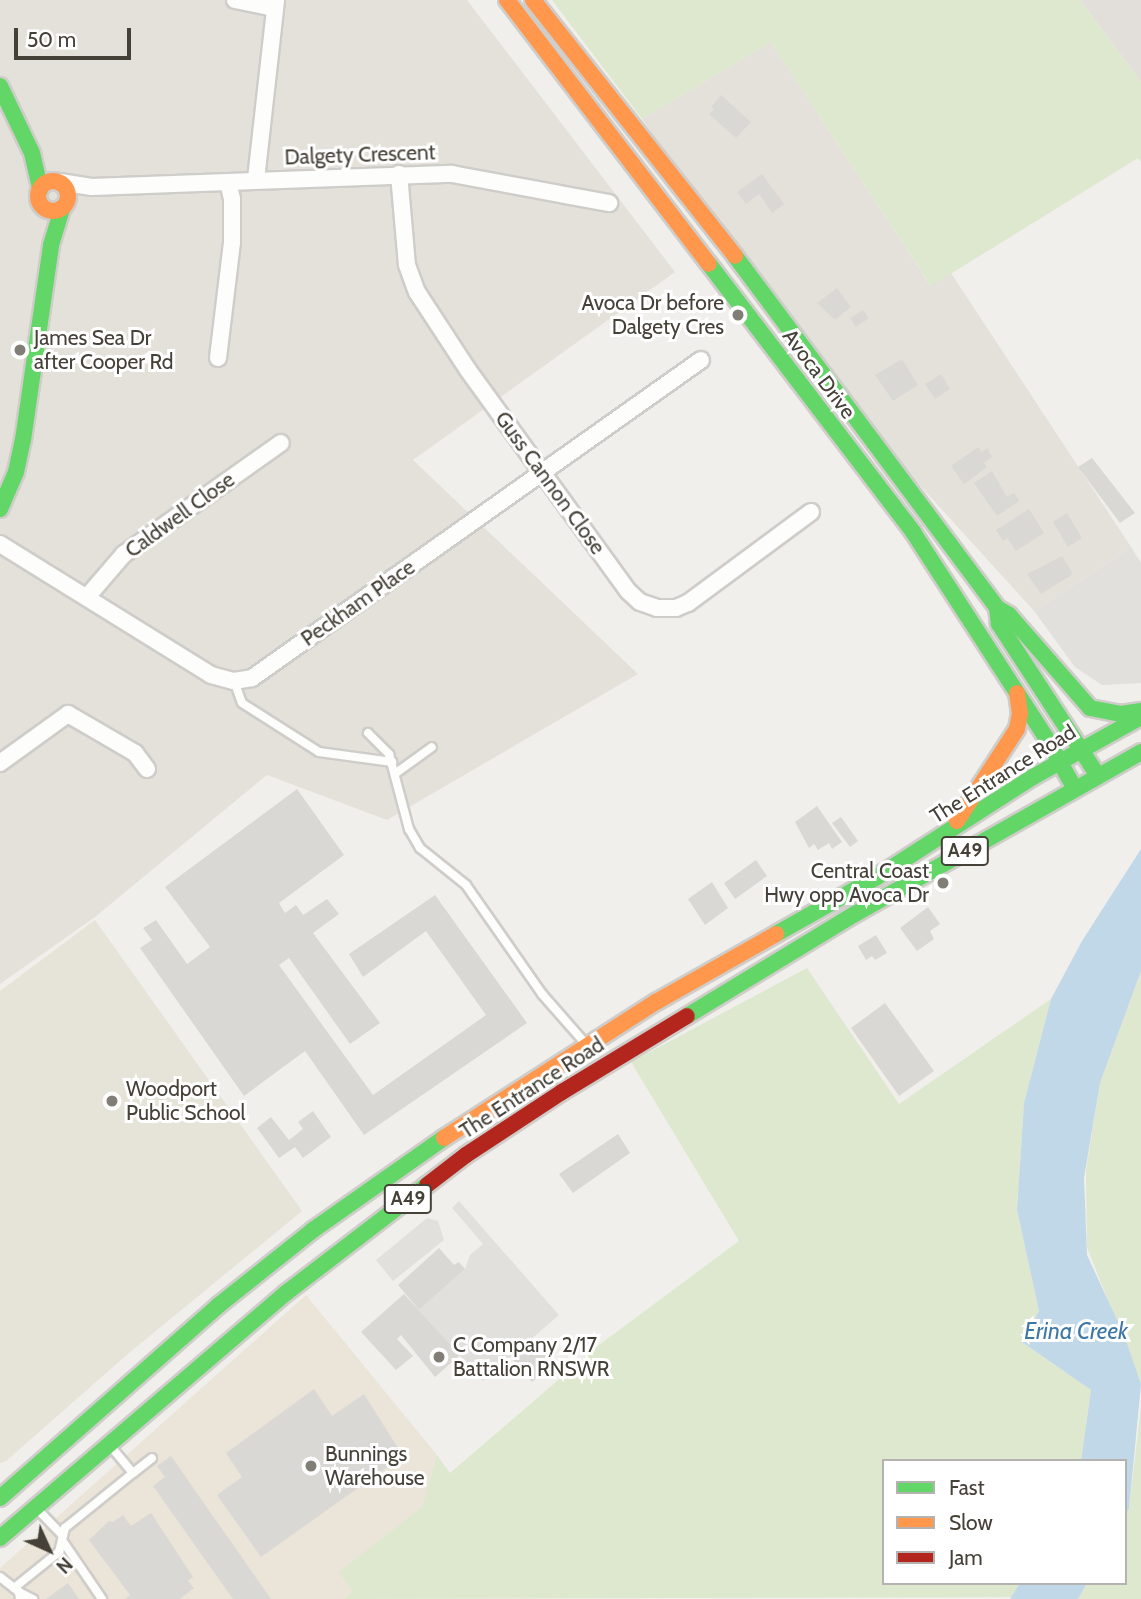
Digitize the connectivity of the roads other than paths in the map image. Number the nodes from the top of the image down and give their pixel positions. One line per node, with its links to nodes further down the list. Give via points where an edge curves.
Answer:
1 (235, 0): 4 (street)
2 (508, 0): 23 (main road, Avoca Drive, via 913,532)
3 (533, 0): 21 (main road, Avoca Drive, via 761,289)
4 (275, 4): 7 (street)
5 (0, 86): 9 (main road)
6 (399, 174): 7 (street, Dalgety Crescent); 11 (street, Dalgety Crescent, via 452,174); 16 (street, Guss Cannon Close, via 407,265 417,292)
7 (256, 179): 8 (street, Dalgety Crescent)
8 (228, 182): 10 (street, Dalgety Crescent); 13 (street, via 232,242)
9 (51, 184): 10 (street, Dalgety Crescent); 12 (main road, via 67,188); 12 (main road, via 40,203)
10 (111, 187): 12 (street, Dalgety Crescent, via 78,194)
11 (609, 203)
12 (58, 206): 17 (main road, via 23,440)
13 (218, 358)
14 (701, 360): 16 (street, Peckham Place)
15 (281, 443): 20 (street, Caldwell Close, via 124,554)
16 (542, 472): 18 (street, Guss Cannon Close, via 628,591 640,602 657,607 688,603); 22 (street, Peckham Place, via 252,678)
17 (0, 509)
18 (811, 512)
19 (0, 544): 20 (street)
20 (88, 597): 22 (street, via 211,675)
21 (997, 608): 24 (main road, via 1009,615 1090,708 1121,714); 28 (main road, Avoca Drive, via 999,624)
22 (234, 681): 30 (lane, via 242,704 319,752)
23 (1017, 693): 31 (main road, Avoca Drive); 37 (main road, via 1017,729)
24 (1141, 711)
25 (1141, 718): 28 (main road, The Entrance Road / A49)
26 (368, 733): 30 (lane)
27 (432, 747): 34 (lane)
28 (1082, 750): 31 (main road, The Entrance Road / A49); 35 (main road, Avoca Drive)
29 (1141, 752): 35 (main road, The Entrance Road / A49)
30 (392, 762): 34 (lane)
31 (1060, 762): 36 (main road, Avoca Drive); 37 (main road, The Entrance Road / A49)
32 (0, 763): 33 (street, via 68,714 135,754)
33 (147, 769)
34 (396, 773): 38 (lane, via 406,817 420,848 466,886 542,994)
35 (1098, 776): 36 (main road, The Entrance Road / A49)
36 (1075, 789): 39 (main road, The Entrance Road / A49, via 669,1026 466,1156 286,1293)
37 (950, 832): 38 (main road, The Entrance Road / A49)
38 (587, 1046): 42 (main road, The Entrance Road / A49, via 313,1230 219,1305)
39 (109, 1445): 41 (lane); 43 (main road, The Entrance Road / A49)
40 (152, 1458): 41 (lane)
41 (133, 1473): 45 (lane, via 65,1528)
42 (0, 1499)
43 (36, 1507): 44 (main road, The Entrance Road / A49); 45 (lane)
44 (0, 1538)
45 (63, 1539): 47 (lane, via 59,1552); 49 (lane)
46 (0, 1577): 47 (lane)
47 (18, 1593): 48 (lane)
48 (33, 1599)
49 (102, 1599)

